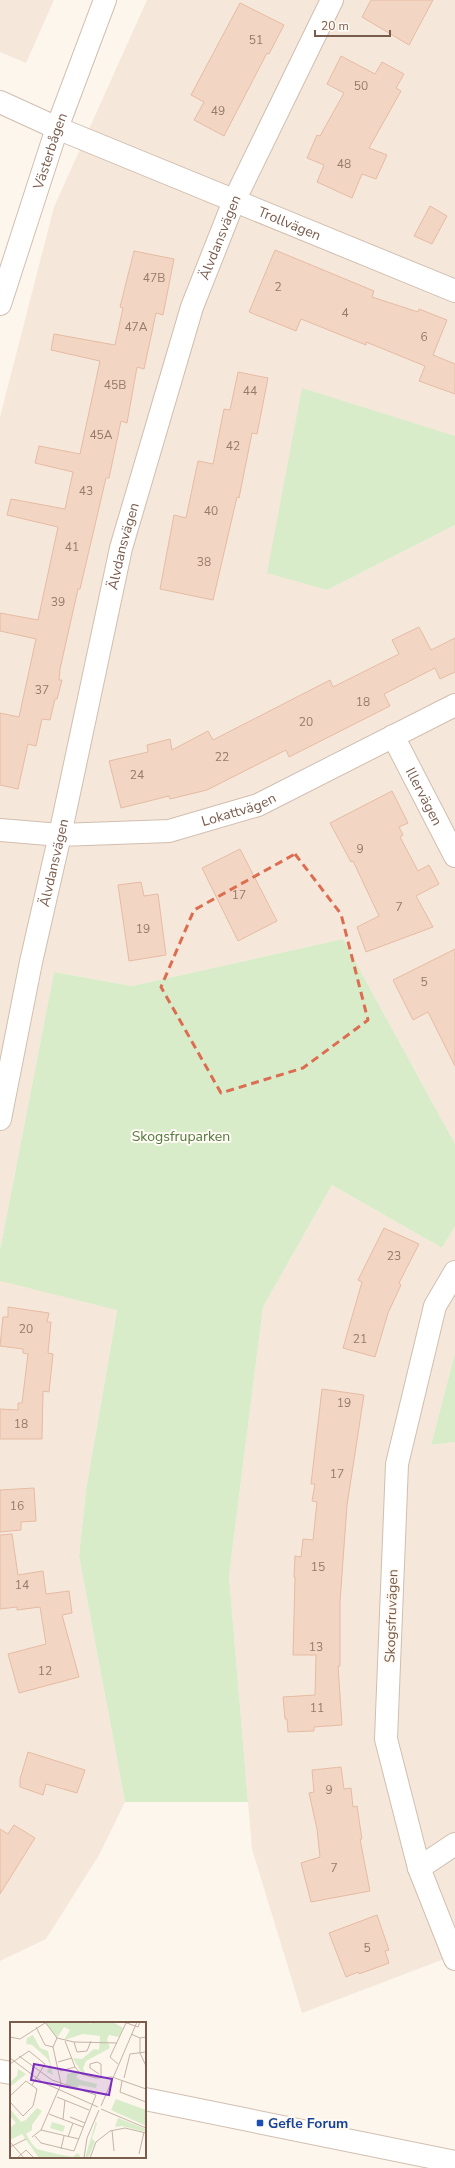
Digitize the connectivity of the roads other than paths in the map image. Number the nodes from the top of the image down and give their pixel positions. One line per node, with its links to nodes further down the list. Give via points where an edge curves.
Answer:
1 (104, 0): 4 (street, Västerbågen)
2 (332, 0): 5 (street, Älvdansvägen)
3 (0, 102): 4 (street, Trollvägen)
4 (57, 128): 5 (street, Trollvägen); 7 (street, Västerbågen)
5 (234, 201): 6 (street, Trollvägen); 11 (street, Älvdansvägen, via 192,307 121,548)
6 (455, 291)
7 (0, 304)
8 (455, 705): 9 (street, Lokattvägen)
9 (393, 736): 11 (street, Lokattvägen, via 251,807 169,831); 12 (street, Illervägen)
10 (0, 830): 11 (street, Lokattvägen)
11 (60, 835): 13 (street, Älvdansvägen, via 31,962)
12 (455, 856)
13 (0, 1119)
14 (455, 1272): 16 (street, Skogsfruvägen, via 435,1306 397,1464 386,1739)
15 (455, 1844): 16 (street)
16 (419, 1868): 17 (street, Skogsfruvägen)
17 (455, 1960)
18 (0, 2071): 19 (street)
19 (10, 2073)
20 (146, 2099): 21 (street)
21 (455, 2162)

